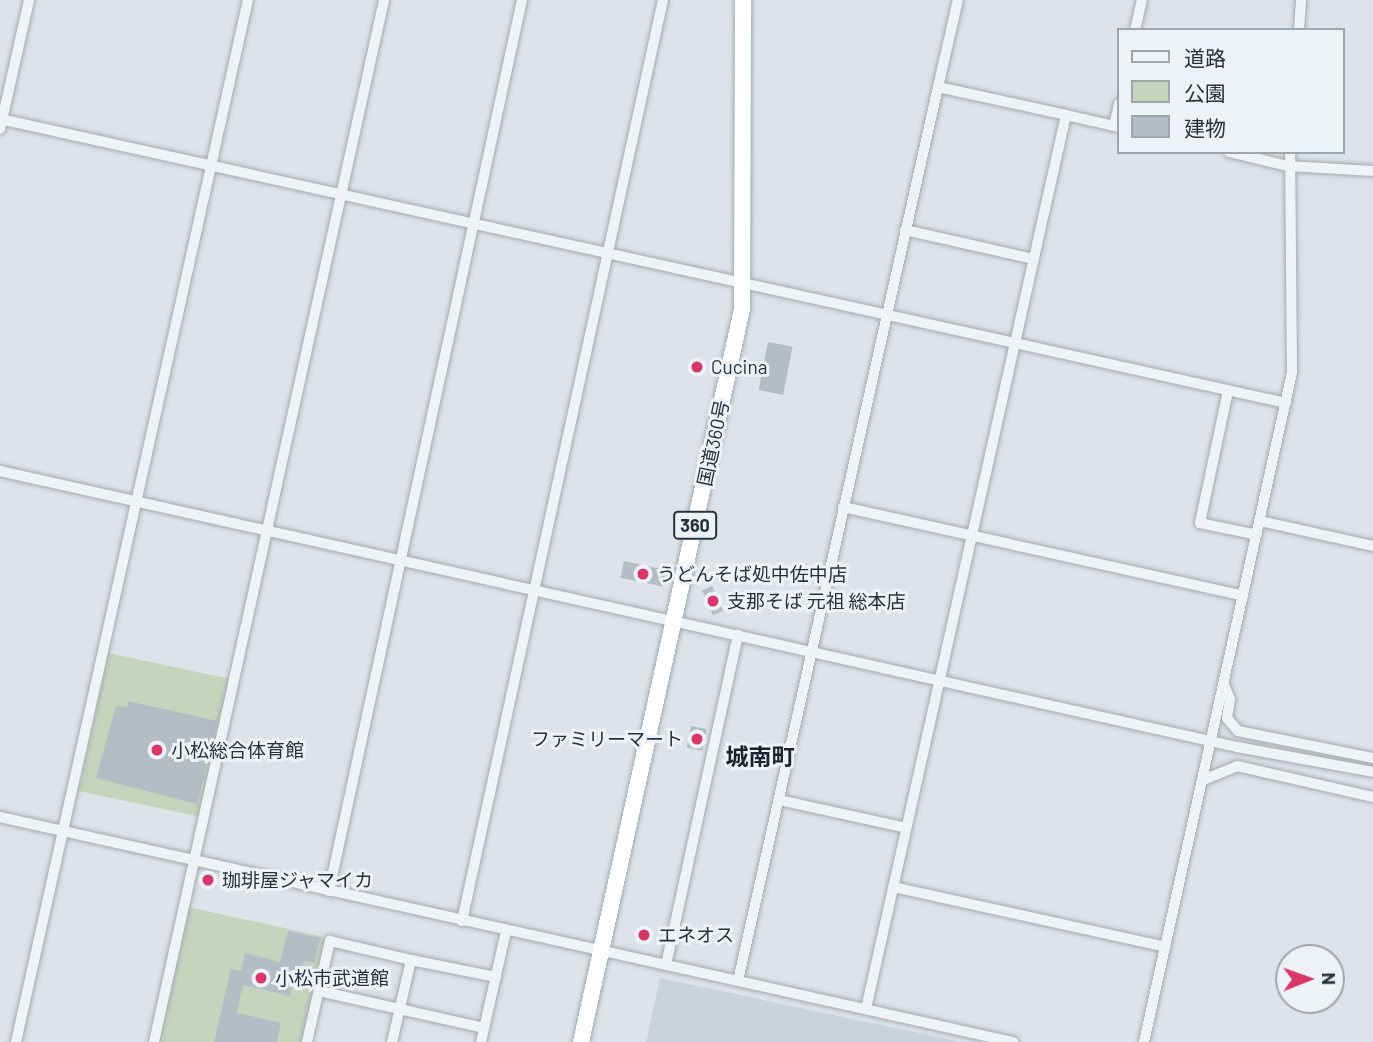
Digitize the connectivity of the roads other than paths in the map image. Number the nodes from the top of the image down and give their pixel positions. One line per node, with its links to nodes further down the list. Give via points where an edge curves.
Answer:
1 (29, 0): 14 (street)
2 (248, 0): 18 (street)
3 (384, 0): 21 (street)
4 (522, 0): 22 (street)
5 (663, 0): 24 (street)
6 (743, 0): 26 (highway, 国道360号 / 360)
7 (958, 0): 12 (street)
8 (1142, 0): 10 (street)
9 (1301, 0): 11 (street)
10 (1135, 28)
11 (1299, 28)
12 (938, 87): 13 (street); 23 (street)
13 (1066, 115): 15 (street); 25 (street)
14 (1, 122): 18 (street)
15 (1117, 127)
16 (1237, 154): 19 (street)
17 (1290, 154): 19 (street)
18 (212, 163): 21 (street); 32 (street)
19 (1289, 166): 20 (street); 30 (street, via 1292,373)
20 (1373, 171)
21 (339, 193): 22 (street); 35 (street)
22 (476, 221): 24 (street); 39 (street)
23 (905, 230): 25 (street); 27 (street)
24 (607, 251): 26 (street); 40 (street)
25 (1034, 259): 28 (street)
26 (744, 283): 27 (street); 42 (highway, 国道360号 / 360)
27 (886, 314): 28 (street); 33 (street)
28 (1016, 343): 29 (street); 36 (street)
29 (1228, 391): 30 (street); 37 (street, via 1200,523)
30 (1286, 403): 34 (street)
31 (0, 471): 32 (street)
32 (137, 501): 35 (street); 55 (street)
33 (844, 506): 36 (street); 44 (street)
34 (1260, 521): 37 (street); 38 (street)
35 (268, 531): 39 (street); 56 (street)
36 (972, 535): 41 (street); 45 (street)
37 (1257, 535): 41 (street)
38 (1373, 546)
39 (399, 559): 40 (street); 58 (street)
40 (535, 588): 42 (street); 59 (street)
41 (1243, 596): 46 (street)
42 (674, 621): 43 (street); 62 (highway, 国道360号 / 360)
43 (738, 635): 44 (street); 64 (street)
44 (812, 652): 45 (street); 52 (street)
45 (939, 680): 47 (street); 54 (street)
46 (1224, 685): 47 (street); 48 (street, via 1230,699 1227,718 1238,731)
47 (1211, 740): 49 (street); 50 (street)
48 (1373, 758)
49 (1373, 772)
50 (1203, 780): 51 (street, via 1237,766); 61 (street)
51 (1373, 797)
52 (779, 800): 54 (street); 66 (street)
53 (0, 817): 55 (street)
54 (906, 828): 57 (street)
55 (62, 830): 56 (street); 71 (street)
56 (194, 861): 58 (street); 72 (street)
57 (893, 887): 61 (street); 69 (street)
58 (329, 891): 59 (street)
59 (462, 921): 60 (street)
60 (506, 931): 62 (street); 65 (street)
61 (1165, 947): 78 (street)
62 (601, 951): 64 (street); 76 (highway, 国道360号 / 360)
63 (411, 960): 65 (street); 67 (street, via 330,941); 68 (street)
64 (666, 965): 66 (street)
65 (496, 977): 70 (street)
66 (738, 981): 69 (street)
67 (319, 991): 68 (street); 73 (street)
68 (400, 1009): 70 (street); 74 (street)
69 (866, 1009): 77 (street)
70 (484, 1028): 75 (street)
71 (16, 1042)
72 (154, 1042)
73 (309, 1042)
74 (392, 1042)
75 (481, 1042)
76 (581, 1042)
77 (1013, 1042)
78 (1144, 1042)

